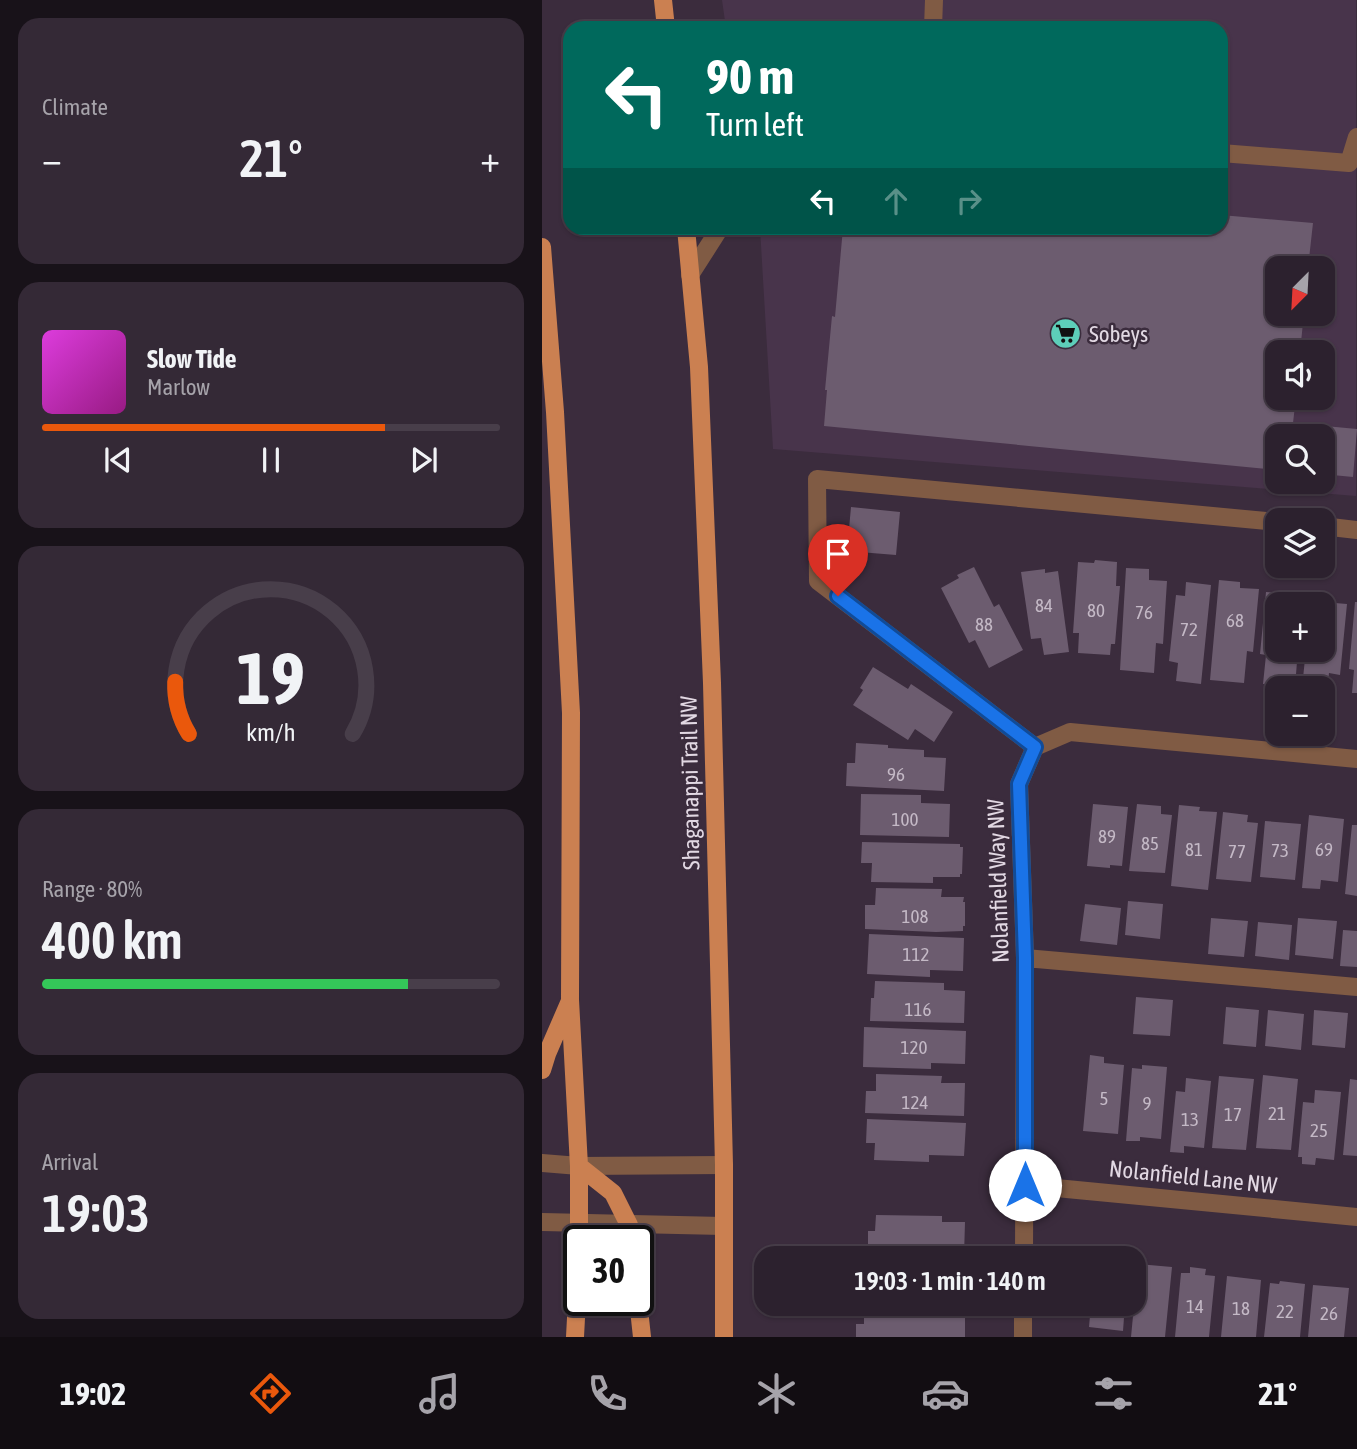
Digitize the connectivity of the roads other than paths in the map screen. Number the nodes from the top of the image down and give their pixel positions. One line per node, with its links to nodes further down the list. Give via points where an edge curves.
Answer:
1 (663, 0): 3 (main road)
2 (934, 0): 4 (street)
3 (665, 21)
4 (933, 21)
5 (1356, 137): 6 (street, via 1349,163)
6 (1228, 154)
7 (687, 235): 10 (main road, Shaganappi Trail NW)
8 (716, 235): 10 (street)
9 (542, 247): 18 (main road, via 571,713)
10 (690, 275): 22 (main road, Shaganappi Trail NW, via 699,367 709,618)
11 (1265, 521): 14 (street, via 817,480 818,581)
12 (1335, 528): 13 (street)
13 (1356, 530)
14 (1035, 747): 15 (street, via 1070,732); 16 (street, Nolanfield Way NW, via 1019,784)
15 (1356, 759)
16 (1025, 958): 17 (street); 23 (street, Nolanfield Way NW)
17 (1356, 987)
18 (570, 1000): 19 (main road); 21 (main road)
19 (542, 1070)
20 (542, 1163): 21 (street)
21 (579, 1166): 22 (street); 26 (main road); 29 (main road, via 613,1193)
22 (724, 1166): 30 (main road, Shaganappi Trail NW)
23 (1025, 1185): 24 (street, Nolanfield Lane NW); 32 (street, Nolanfield Way NW)
24 (1356, 1217)
25 (542, 1222): 26 (street)
26 (580, 1222): 27 (main road); 28 (street)
27 (580, 1225)
28 (594, 1225)
29 (627, 1225)
30 (723, 1226): 31 (street); 38 (main road, Shaganappi Trail NW)
31 (654, 1231)
32 (1024, 1246)
33 (576, 1316): 36 (main road)
34 (640, 1316): 37 (main road)
35 (1023, 1316): 39 (street)
36 (575, 1337)
37 (642, 1337)
38 (724, 1337)
39 (1023, 1337)

